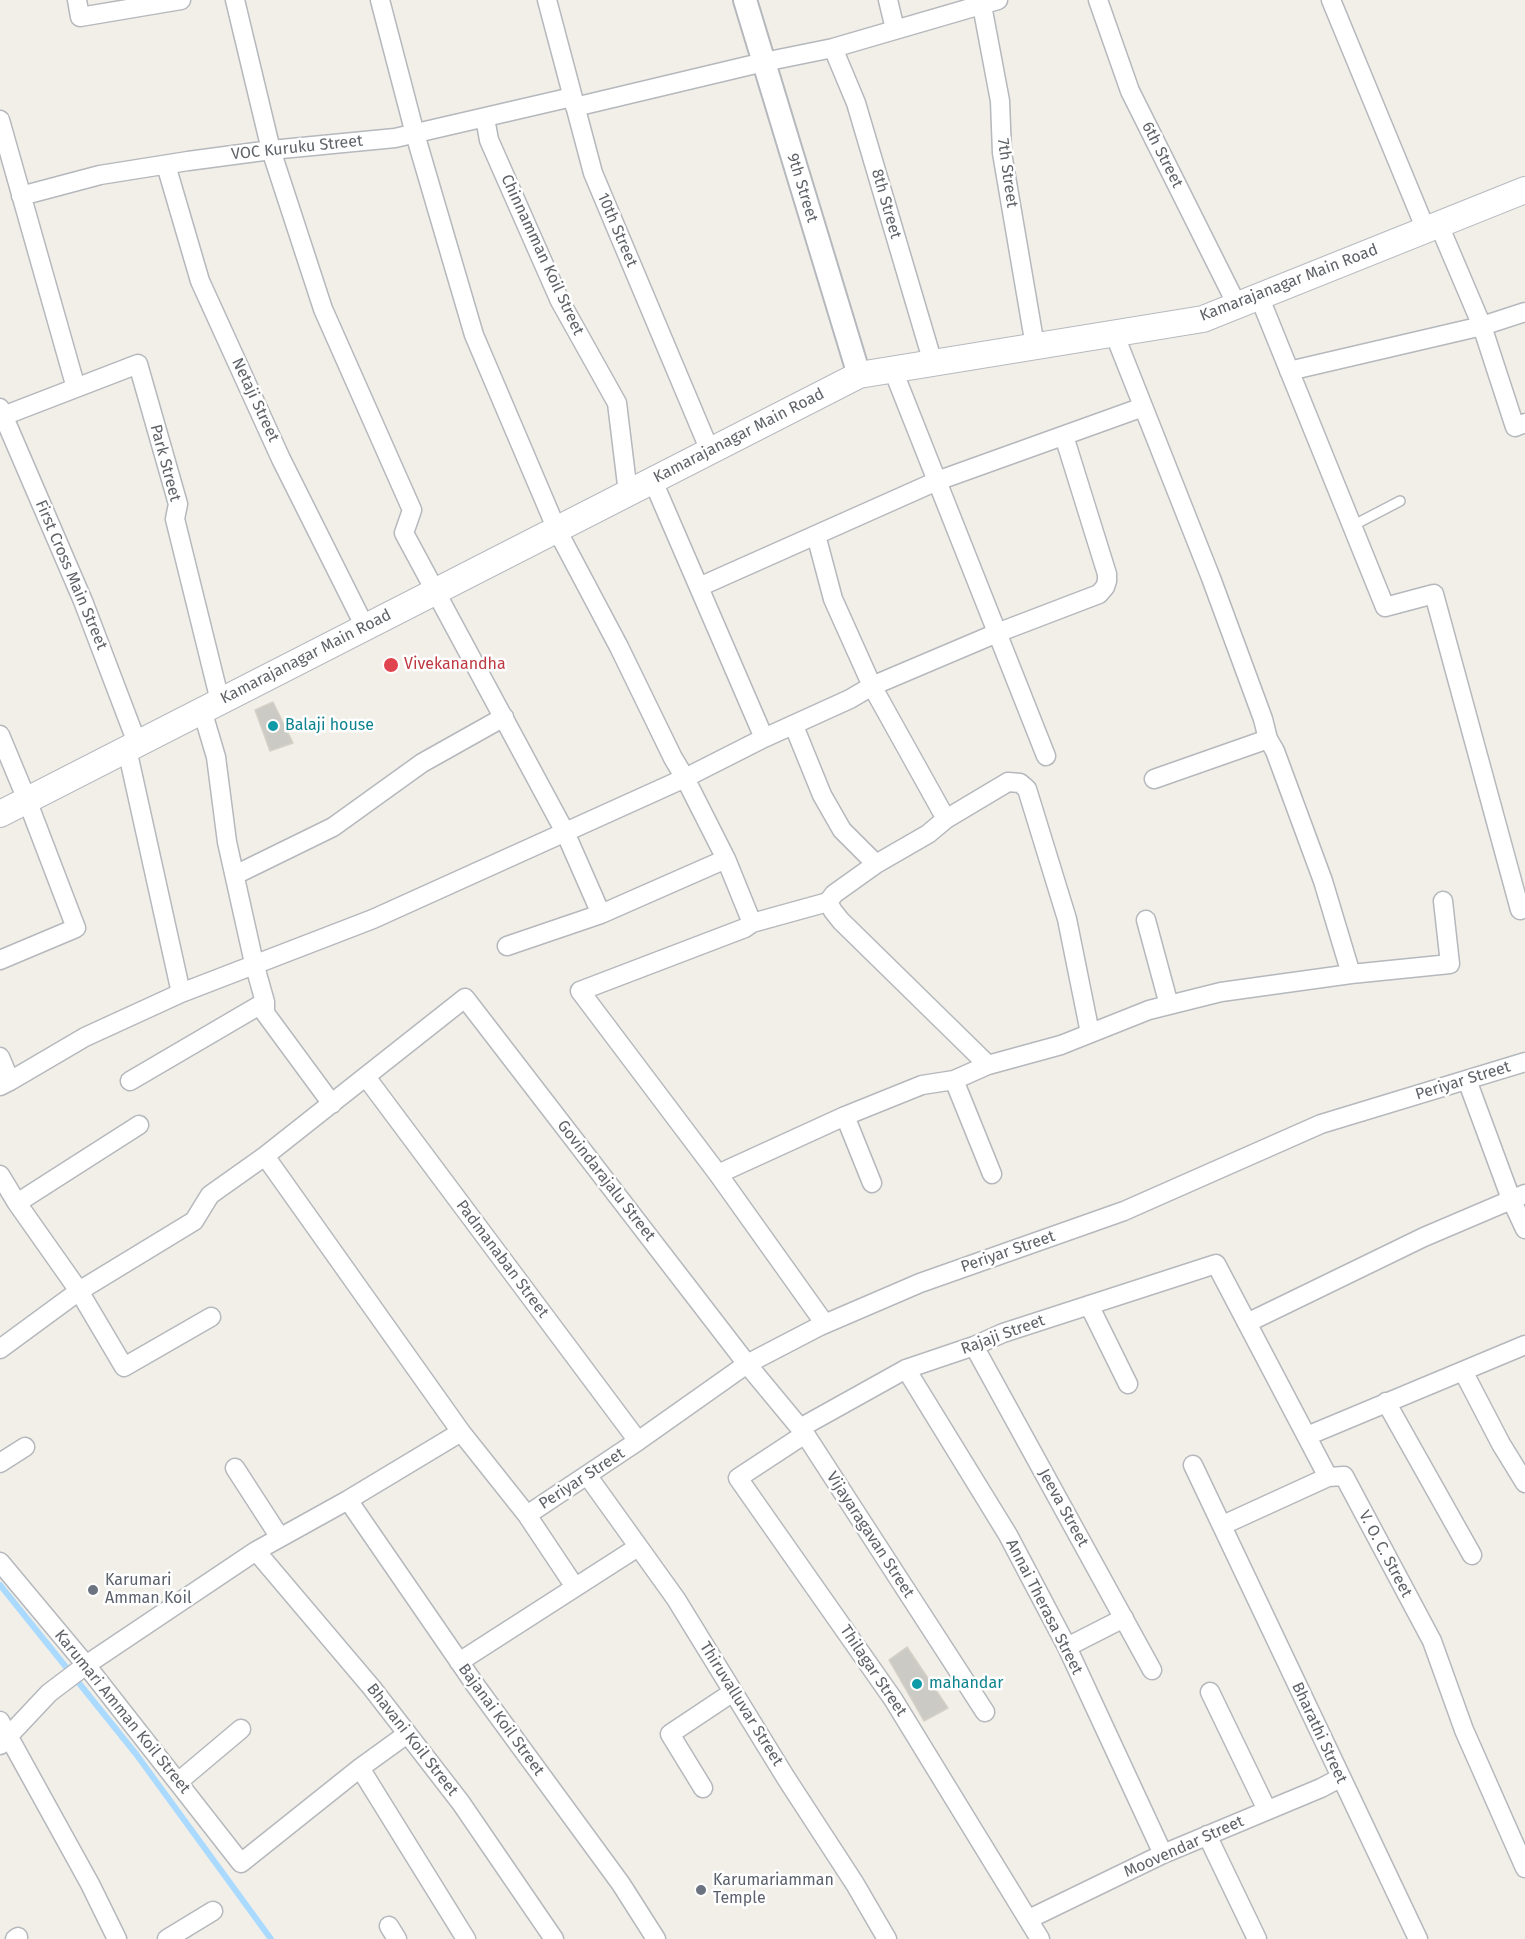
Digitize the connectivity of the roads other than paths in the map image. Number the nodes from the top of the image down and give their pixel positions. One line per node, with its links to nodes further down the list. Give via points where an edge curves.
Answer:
1 (77, 0): 2 (street, via 80,17)
2 (181, 0)
3 (235, 0): 18 (street)
4 (381, 0): 17 (street)
5 (547, 0): 14 (street, 10th Street)
6 (745, 0): 13 (street, 9th Street)
7 (888, 0): 11 (street)
8 (1098, 0): 23 (street, 6th Street, via 1130,91)
9 (1331, 0): 22 (street)
10 (987, 2): 11 (street, VOC Kuruku Street); 27 (street, 7th Street, via 1002,153)
11 (895, 29): 12 (street, VOC Kuruku Street)
12 (833, 48): 13 (street, VOC Kuruku Street); 28 (street, 8th Street, via 856,103)
13 (764, 62): 14 (street, VOC Kuruku Street); 31 (street, 9th Street)
14 (574, 102): 15 (street, VOC Kuruku Street); 37 (street, 10th Street, via 593,173)
15 (484, 118): 17 (street, VOC Kuruku Street); 40 (street, Chinnamman Koil Street, via 489,140 560,301 617,403)
16 (0, 120): 21 (street)
17 (415, 134): 18 (street, VOC Kuruku Street); 43 (street, via 474,335)
18 (271, 150): 19 (street, VOC Kuruku Street); 46 (street, via 323,309 412,510 404,533)
19 (166, 165): 21 (street, VOC Kuruku Street, via 100,175); 47 (street, Netaji Street, via 200,281 281,459)
20 (1525, 190): 22 (main road, Kamarajanagar Main Road)
21 (21, 196): 32 (street)
22 (1432, 227): 23 (main road, Kamarajanagar Main Road); 25 (street)
23 (1248, 301): 26 (main road, Kamarajanagar Main Road, via 1203,319); 30 (street, 6th Street)
24 (1525, 312): 25 (street)
25 (1482, 326): 30 (street); 35 (street, via 1515,428)
26 (1114, 333): 27 (main road, Kamarajanagar Main Road); 33 (street)
27 (1035, 346): 28 (main road, Kamarajanagar Main Road)
28 (933, 363): 29 (main road, Kamarajanagar Main Road)
29 (893, 370): 31 (main road, Kamarajanagar Main Road); 39 (street)
30 (1289, 371): 42 (street, 6th Street)
31 (859, 375): 37 (main road, Kamarajanagar Main Road)
32 (75, 388): 34 (street, Park Street); 50 (street, Park Street, via 138,364 178,504 175,519)
33 (1143, 407): 36 (street); 55 (street)
34 (2, 412): 56 (street, First Cross Main Street, via 83,601)
35 (1525, 423)
36 (1064, 436): 39 (street); 48 (street, via 1107,581 1099,594)
37 (710, 451): 38 (main road, Kamarajanagar Main Road)
38 (653, 481): 40 (main road, Kamarajanagar Main Road); 45 (street)
39 (937, 481): 44 (street); 48 (street)
40 (628, 493): 43 (main road, Kamarajanagar Main Road)
41 (1400, 501): 42 (lane)
42 (1352, 526): 69 (street, 6th Street, via 1385,607 1434,594 1520,910)
43 (556, 530): 46 (main road, Kamarajanagar Main Road); 58 (street)
44 (816, 535): 45 (street); 49 (street, via 834,599)
45 (699, 587): 54 (street)
46 (435, 592): 47 (main road, Kamarajanagar Main Road); 51 (street)
47 (365, 627): 50 (main road, Kamarajanagar Main Road)
48 (997, 633): 49 (street); 57 (street)
49 (872, 686): 52 (street); 62 (street)
50 (211, 706): 56 (main road, Kamarajanagar Main Road); 66 (street, via 227,842)
51 (504, 717): 63 (street); 66 (street, via 422,763 333,827)
52 (794, 726): 54 (street); 65 (street, via 822,795 842,830)
53 (0, 735): 60 (street)
54 (764, 738): 58 (street)
55 (1269, 739): 59 (street); 76 (street, via 1323,881)
56 (132, 746): 60 (main road, Kamarajanagar Main Road); 77 (street, First Cross Main Street)
57 (1046, 756)
58 (685, 778): 63 (street); 64 (street)
59 (1154, 779)
60 (27, 800): 61 (main road, Kamarajanagar Main Road); 74 (street, via 76,928)
61 (0, 814)
62 (946, 819): 65 (street); 80 (street, via 1008,782 1020,783 1027,789 1067,920)
63 (565, 832): 70 (street); 75 (street, via 363,923)
64 (726, 859): 70 (street); 72 (street)
65 (876, 864): 68 (street)
66 (235, 875): 75 (street)
67 (1443, 901): 76 (street, via 1450,964)
68 (828, 902): 72 (street); 83 (street, via 841,921)
69 (1525, 907)
70 (601, 914): 73 (street)
71 (1146, 921): 79 (street)
72 (752, 923): 93 (street, via 580,991)
73 (507, 946)
74 (0, 960)
75 (254, 963): 77 (street); 78 (street)
76 (1351, 975): 79 (street, via 1221,992)
77 (181, 993): 88 (street, via 85,1037)
78 (265, 1002): 87 (street); 89 (street, via 265,1013)
79 (1169, 1005): 80 (street)
80 (1090, 1033): 83 (street)
81 (0, 1057): 88 (street)
82 (1525, 1062): 86 (street, Periyar Street)
83 (988, 1065): 85 (street)
84 (366, 1077): 89 (street); 108 (street, Govindarajalu Street, via 465,998); 116 (street, Padmanaban Street)
85 (954, 1080): 90 (street, via 922,1085); 94 (street)
86 (1467, 1080): 97 (street); 104 (street, Periyar Street, via 1321,1124 1124,1211 920,1283)
87 (130, 1081)
88 (5, 1084)
89 (332, 1104): 92 (street)
90 (845, 1116): 93 (street); 96 (street)
91 (139, 1125): 98 (street)
92 (265, 1156): 100 (street, via 210,1195 194,1221); 114 (street)
93 (718, 1174): 104 (street)
94 (992, 1174)
95 (0, 1175): 98 (street)
96 (872, 1183)
97 (1518, 1196): 99 (street); 103 (street)
98 (16, 1203): 100 (street)
99 (1525, 1229)
100 (79, 1291): 102 (street, via 124,1367); 107 (street)
101 (1089, 1305): 103 (street, Rajaji Street, via 1216,1264); 106 (street, Rajaji Street); 111 (street)
102 (211, 1317)
103 (1247, 1323): 115 (street)
104 (825, 1324): 108 (street, Periyar Street)
105 (1525, 1345): 110 (street)
106 (974, 1346): 109 (street, Rajaji Street); 133 (street, Jeeva Street)
107 (0, 1350)
108 (747, 1364): 113 (street, Vijayaragavan Street); 116 (street, Periyar Street)
109 (906, 1369): 113 (street, Rajaji Street); 134 (street, Annai Therasa Street, via 1008,1535)
110 (1463, 1371): 112 (street); 123 (street)
111 (1128, 1384)
112 (1386, 1402): 115 (street); 130 (street)
113 (803, 1431): 140 (street, Vijayaragavan Street); 154 (street, Thilagar Street, via 738,1478 893,1699)
114 (461, 1432): 124 (street); 125 (street)
115 (1306, 1437): 122 (street)
116 (638, 1441): 121 (street, Periyar Street)
117 (25, 1447): 118 (street)
118 (0, 1463)
119 (1193, 1465): 126 (street, Bharathi Street)
120 (235, 1468): 127 (street)
121 (587, 1475): 125 (street, Periyar Street); 128 (street, Thiruvalluvar Street)
122 (1328, 1477): 126 (street); 149 (street, V. O. C. Street, via 1344,1476 1432,1641 1464,1730)
123 (1525, 1484)
124 (348, 1500): 127 (street); 135 (street, Bajanai Koil Street)
125 (527, 1515): 132 (street)
126 (1223, 1526): 145 (street, Bharathi Street)
127 (279, 1536): 129 (street)
128 (638, 1547): 132 (street); 138 (street, Thiruvalluvar Street, via 676,1599)
129 (256, 1551): 136 (street); 143 (street, Bhavani Koil Street)
130 (1472, 1555)
131 (1, 1564): 136 (street, Karumari Amman Koil Street)
132 (575, 1587): 135 (street)
133 (1124, 1618): 134 (street); 137 (street, Jeeva Street)
134 (1067, 1647): 151 (street, Annai Therasa Street)
135 (459, 1662): 159 (street, Bajanai Koil Street, via 621,1884)
136 (82, 1668): 142 (street); 146 (street, Karumari Amman Koil Street)
137 (1152, 1670)
138 (733, 1692): 147 (street, via 670,1734); 160 (street, Thiruvalluvar Street)
139 (1210, 1692): 148 (street)
140 (985, 1712)
141 (241, 1729): 146 (street)
142 (3, 1734): 155 (street, via 90,1884)
143 (407, 1734): 144 (street); 158 (street, Bhavani Koil Street, via 461,1803)
144 (360, 1768): 146 (street, Karumari Amman Koil Street, via 241,1863); 157 (street)
145 (1340, 1778): 148 (street, Moovendar Street); 163 (street, Bharathi Street)
146 (178, 1782)
147 (703, 1788)
148 (1267, 1810): 150 (street, Moovendar Street)
149 (1518, 1831): 152 (street, V. O. C. Street)
150 (1207, 1835): 151 (street, Moovendar Street); 162 (street)
151 (1163, 1854): 154 (street, Moovendar Street)
152 (1525, 1868)
153 (213, 1911): 156 (street)
154 (1029, 1919): 161 (street, Thilagar Street)
155 (117, 1939)
156 (167, 1939)
157 (466, 1939)
158 (554, 1939)
159 (656, 1939)
160 (887, 1939)
161 (1040, 1939)
162 (1257, 1939)
163 (1418, 1939)

